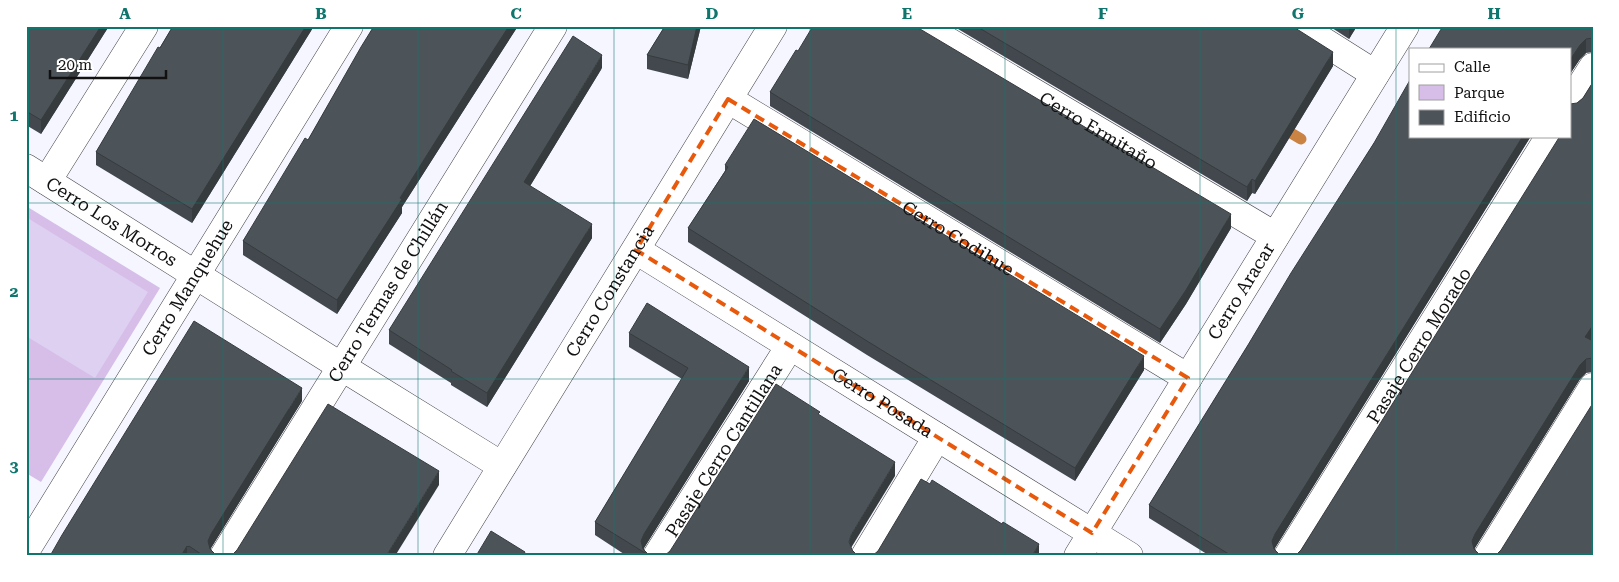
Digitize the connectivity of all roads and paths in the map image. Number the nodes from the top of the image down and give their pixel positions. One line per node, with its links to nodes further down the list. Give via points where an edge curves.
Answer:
1 (144, 26): 13 (street)
2 (349, 26): 16 (street, Cerro Manquehue)
3 (553, 26): 18 (street, Cerro Termas de Chillán)
4 (773, 26): 10 (street, Cerro Constancia)
5 (922, 26): 14 (street, Cerro Ermitaño)
6 (1299, 26): 9 (street)
7 (1405, 26): 9 (street, Cerro Aracar)
8 (1593, 67): 11 (street)
9 (1375, 74): 14 (street, Cerro Aracar)
10 (728, 99): 15 (street, Cerro Constancia); 19 (street, Cerro Codihue)
11 (1572, 100)
12 (1549, 138): 30 (street, Pasaje Cerro Morado)
13 (37, 175): 16 (street, Cerro Los Morros)
14 (1275, 236): 19 (street, Cerro Aracar)
15 (636, 250): 17 (street, Cerro Posada); 22 (street, Cerro Constancia)
16 (196, 275): 18 (street, Cerro Los Morros); 24 (street, Cerro Manquehue)
17 (790, 346): 21 (street, Cerro Posada); 27 (street, Pasaje Cerro Cantillana)
18 (342, 368): 22 (street, Cerro Los Morros); 25 (street, Cerro Termas de Chillán)
19 (1188, 378): 23 (street, Cerro Aracar)
20 (1593, 387): 31 (street)
21 (938, 437): 23 (street, Cerro Posada); 28 (street)
22 (502, 466): 26 (street, Cerro Constancia)
23 (1085, 544): 29 (street, Cerro Posada)
24 (26, 550)
25 (224, 556)
26 (447, 556)
27 (657, 556)
28 (865, 556)
29 (1129, 556)
30 (1288, 556)
31 (1488, 556)

